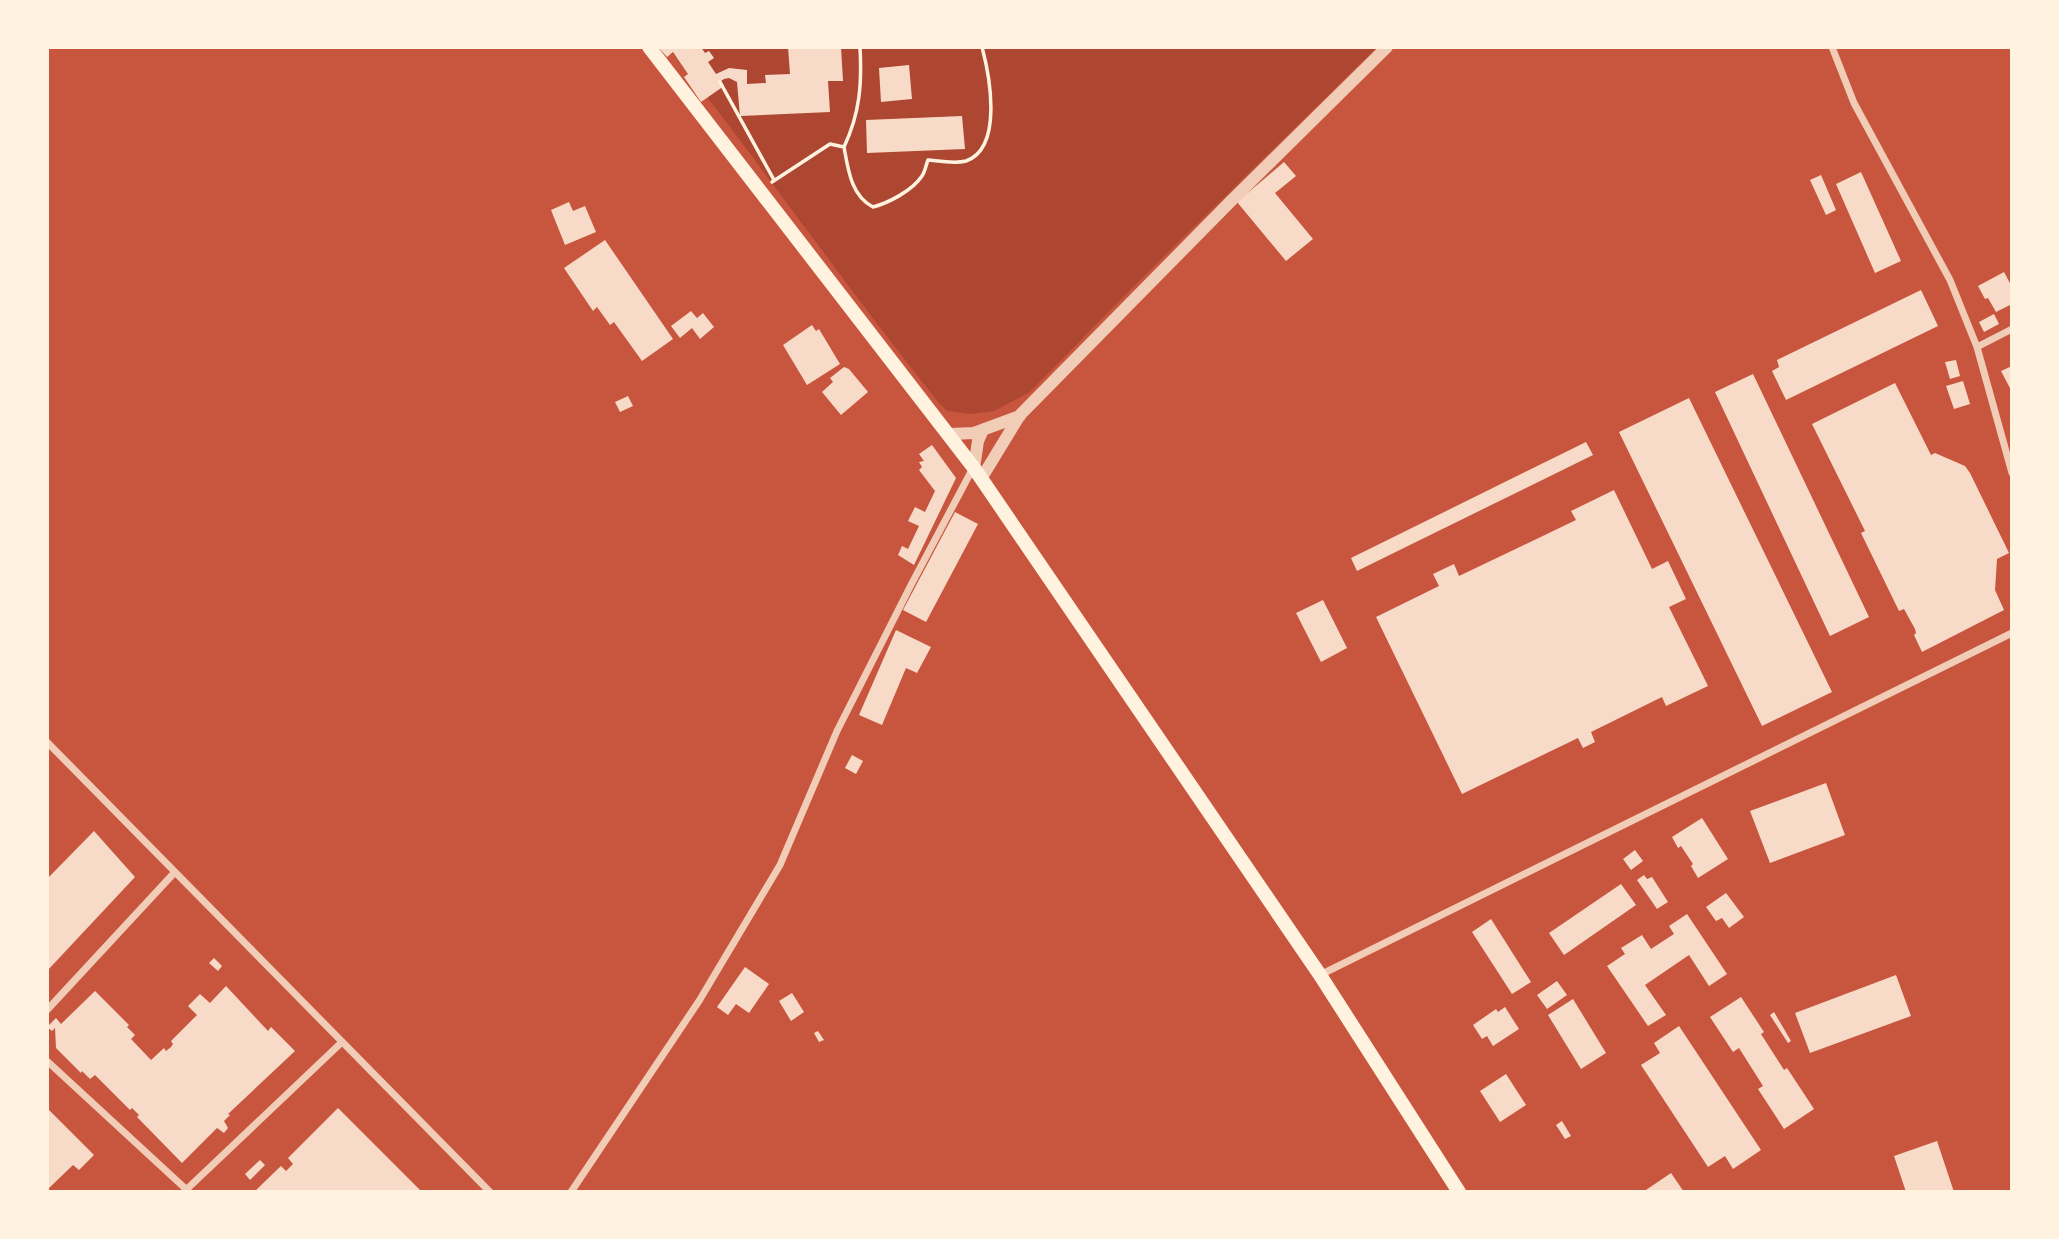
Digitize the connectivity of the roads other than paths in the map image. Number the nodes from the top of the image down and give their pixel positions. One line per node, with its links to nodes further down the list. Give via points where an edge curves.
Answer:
1 (649, 47): 8 (main road)
2 (1387, 47): 6 (street)
3 (1832, 47): 5 (street, via 1854,103 1950,280)
4 (2012, 329): 5 (street)
5 (1977, 347): 10 (street)
6 (1020, 415): 7 (street); 9 (street)
7 (983, 430): 8 (street); 9 (street, via 978,441)
8 (950, 434): 9 (main road)
9 (978, 473): 14 (main road); 20 (street, via 911,585 837,731 780,865 699,1001)
10 (2012, 474)
11 (2012, 633): 14 (street)
12 (47, 742): 13 (street)
13 (175, 872): 15 (street); 16 (street)
14 (1320, 975): 21 (main road)
15 (47, 1010)
16 (342, 1042): 18 (street); 19 (street)
17 (47, 1061): 18 (street)
18 (188, 1191)
19 (489, 1192)
20 (571, 1192)
21 (1459, 1192)

